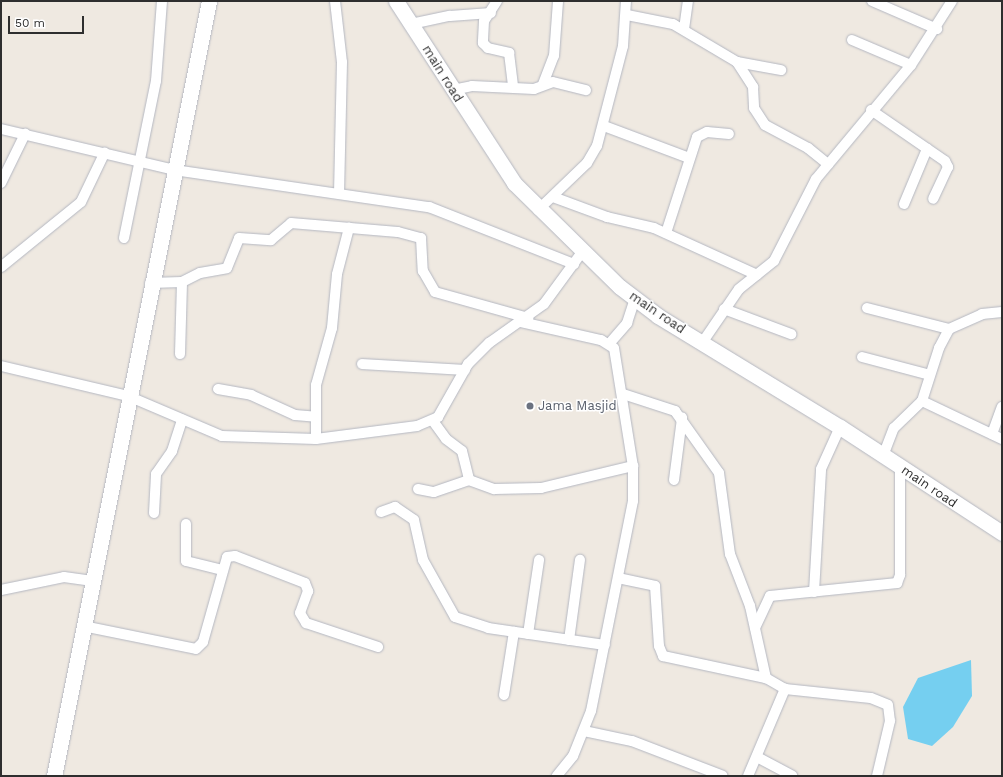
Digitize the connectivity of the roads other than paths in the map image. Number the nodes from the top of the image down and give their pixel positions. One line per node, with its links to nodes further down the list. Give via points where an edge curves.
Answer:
1 (162, 1): 32 (street, via 156,81)
2 (209, 1): 34 (main road)
3 (335, 1): 36 (street, via 342,62)
4 (396, 1): 13 (main road, main road)
5 (497, 1): 11 (street)
6 (558, 1): 20 (street, via 554,56)
7 (626, 1): 12 (street)
8 (688, 1): 14 (street)
9 (872, 1): 15 (street)
10 (952, 1): 15 (street)
11 (491, 14): 13 (street, via 450,16); 21 (street, via 484,21 483,43 488,48 509,53)
12 (627, 16): 14 (street, via 660,20); 25 (street)
13 (411, 24): 22 (main road, main road)
14 (684, 29): 17 (street)
15 (937, 29): 18 (street)
16 (852, 40): 18 (street)
17 (737, 62): 19 (street); 33 (street, via 752,88 754,108 765,125 808,148)
18 (911, 66): 24 (street)
19 (781, 70)
20 (542, 84): 21 (street, via 534,89); 23 (street, via 552,82)
21 (513, 86): 22 (street, via 472,86)
22 (453, 90): 40 (main road, main road, via 496,158)
23 (586, 90)
24 (871, 110): 29 (street); 33 (street)
25 (604, 126): 31 (street); 37 (street, via 587,163)
26 (1, 129): 27 (street)
27 (25, 134): 30 (street); 35 (street)
28 (729, 134): 31 (street, via 701,134)
29 (927, 148): 38 (street, via 948,167); 39 (street)
30 (105, 152): 32 (street); 45 (street, via 81,202)
31 (689, 158): 42 (street)
32 (138, 160): 34 (street); 43 (street)
33 (828, 164): 46 (street, via 801,204 774,261)
34 (174, 170): 36 (street); 48 (main road)
35 (1, 183)
36 (339, 192): 44 (street, via 429,207)
37 (554, 197): 40 (street); 42 (street, via 607,218)
38 (933, 200)
39 (904, 204)
40 (538, 210): 44 (main road, main road)
41 (348, 228): 47 (street, via 292,223 272,240 239,238 227,268 200,274); 53 (street, via 418,236 422,241 423,271 435,292); 69 (street, via 337,274 332,328 316,385)
42 (666, 234): 46 (street)
43 (124, 238)
44 (578, 258): 49 (main road, main road); 53 (street, via 544,304)
45 (1, 267)
46 (758, 275): 50 (street, via 739,289)
47 (182, 282): 48 (street); 58 (street)
48 (150, 284): 66 (main road)
49 (635, 299): 56 (main road, main road); 57 (street, via 627,322)
50 (724, 308): 55 (street); 56 (street)
51 (867, 308): 54 (street)
52 (1002, 312): 54 (street, via 982,314)
53 (524, 320): 57 (street); 62 (street, via 489,343)
54 (949, 329): 63 (street)
55 (791, 334)
56 (702, 343): 73 (main road, main road)
57 (609, 344): 65 (street, via 617,359)
58 (180, 354)
59 (862, 356): 63 (street)
60 (362, 364): 62 (street)
61 (1, 366): 66 (street)
62 (465, 370): 72 (street, via 445,408)
63 (930, 375): 67 (street)
64 (218, 389): 69 (street, via 260,398 285,412)
65 (623, 394): 70 (street, via 664,406); 78 (street)
66 (128, 396): 71 (street); 91 (main road)
67 (922, 401): 74 (street); 77 (street, via 894,428)
68 (1002, 407): 74 (street)
69 (316, 418): 75 (street)
70 (682, 418): 81 (street); 95 (street, via 719,472 730,554)
71 (182, 420): 75 (street, via 222,436); 84 (street, via 172,451 156,474)
72 (433, 421): 75 (street, via 417,426); 80 (street, via 446,439 462,451)
73 (840, 427): 77 (main road, main road); 93 (street, via 821,469)
74 (992, 434): 76 (street)
75 (316, 439)
76 (1002, 439)
77 (883, 456): 79 (main road, main road)
78 (632, 466): 80 (street, via 541,488 494,489); 90 (street, via 633,501)
79 (900, 468): 86 (main road, main road); 93 (street, via 900,575 897,583)
80 (468, 480): 82 (street, via 434,492)
81 (674, 480)
82 (418, 489)
83 (381, 512): 96 (street, via 395,507 414,520 423,560 455,617)
84 (154, 513)
85 (186, 524): 89 (street, via 186,561)
86 (1002, 533)
87 (539, 560): 97 (street)
88 (580, 560): 98 (street)
89 (222, 570): 94 (street, via 203,642 196,649); 100 (street, via 227,557 235,556 301,580 308,591 300,613 302,620)
90 (618, 578): 99 (street); 101 (street, via 655,586 659,646 663,656)
91 (92, 581): 92 (street, via 64,577); 94 (main road)
92 (1, 590)
93 (814, 592): 95 (street, via 770,596)
94 (83, 626): 106 (main road)
95 (755, 628): 101 (street)
96 (514, 632): 97 (street); 103 (street)
97 (528, 634): 98 (street)
98 (569, 640): 99 (street)
99 (605, 645): 104 (street)
100 (378, 647)
101 (766, 678): 102 (street)
102 (785, 689): 105 (street); 111 (street, via 871,698 888,705 890,721)
103 (504, 695)
104 (584, 731): 107 (street, via 574,756); 108 (street, via 632,741)
105 (758, 757): 109 (street); 110 (street)
106 (54, 776)
107 (557, 776)
108 (723, 776)
109 (748, 776)
110 (792, 776)
111 (877, 776)

